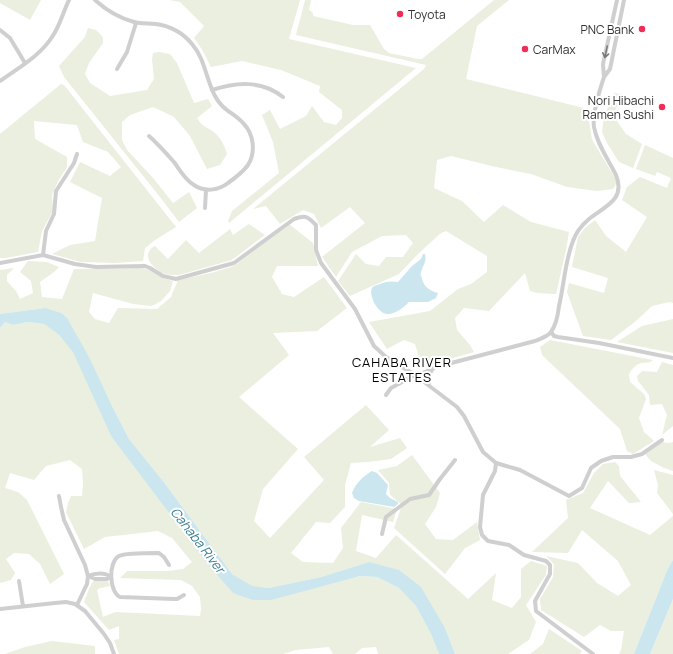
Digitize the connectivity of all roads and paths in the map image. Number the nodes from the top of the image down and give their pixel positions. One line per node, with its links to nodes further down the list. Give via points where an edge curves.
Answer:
1 (69, 0): 7 (street, via 53,36 44,48)
2 (95, 0): 5 (street, via 108,11)
3 (617, 0): 9 (street, one-way to 9, via 603,64)
4 (624, 0): 9 (street, via 610,69)
5 (136, 23): 8 (street, via 127,52); 11 (street, via 164,26 178,31 188,39 201,58)
6 (0, 30): 7 (street, via 10,38)
7 (25, 63): 10 (street)
8 (117, 69)
9 (604, 77): 19 (street, via 594,125 598,141 619,181 619,189 612,202 584,224 573,240 558,316)
10 (0, 81)
11 (212, 90): 12 (street, via 235,84 255,84 275,91); 15 (street, via 222,107 247,127 253,152 246,168 238,175 220,188)
12 (283, 97)
13 (149, 136): 15 (street, via 192,184)
14 (77, 154): 17 (street, via 56,192 54,214 46,231)
15 (206, 190): 16 (street)
16 (205, 208)
17 (43, 255): 18 (street); 22 (street, via 92,266 145,266 163,276 176,279 234,263 294,218 308,217 316,225 316,250 321,263 355,309 374,346 386,358)
18 (0, 263)
19 (551, 332): 20 (street, via 558,337); 21 (street, via 535,341)
20 (673, 358)
21 (432, 369): 22 (street); 23 (street, via 428,377)
22 (416, 376): 23 (street); 24 (street, via 391,388)
23 (429, 386): 27 (street, via 452,403 464,416 483,452)
24 (386, 395)
25 (662, 440): 27 (street, via 642,454 601,461 591,468 582,488 569,496 520,470)
26 (455, 460): 29 (street, via 429,494 410,499 386,517)
27 (496, 463): 39 (street, via 496,471 483,495 480,527 482,535 488,541 509,545 524,555 546,561 550,565 550,574 535,601 536,611)
28 (59, 496): 31 (street, via 64,520)
29 (382, 534)
30 (169, 565): 32 (street, via 159,553 122,555 114,561)
31 (88, 576): 32 (street, via 94,579); 35 (street)
32 (111, 577): 34 (street, via 114,591 120,597 177,599)
33 (19, 581): 36 (street)
34 (184, 595)
35 (77, 605): 36 (street, via 63,602); 38 (street, via 104,634)
36 (23, 606): 37 (street)
37 (0, 609)
38 (114, 654)
39 (593, 654)

